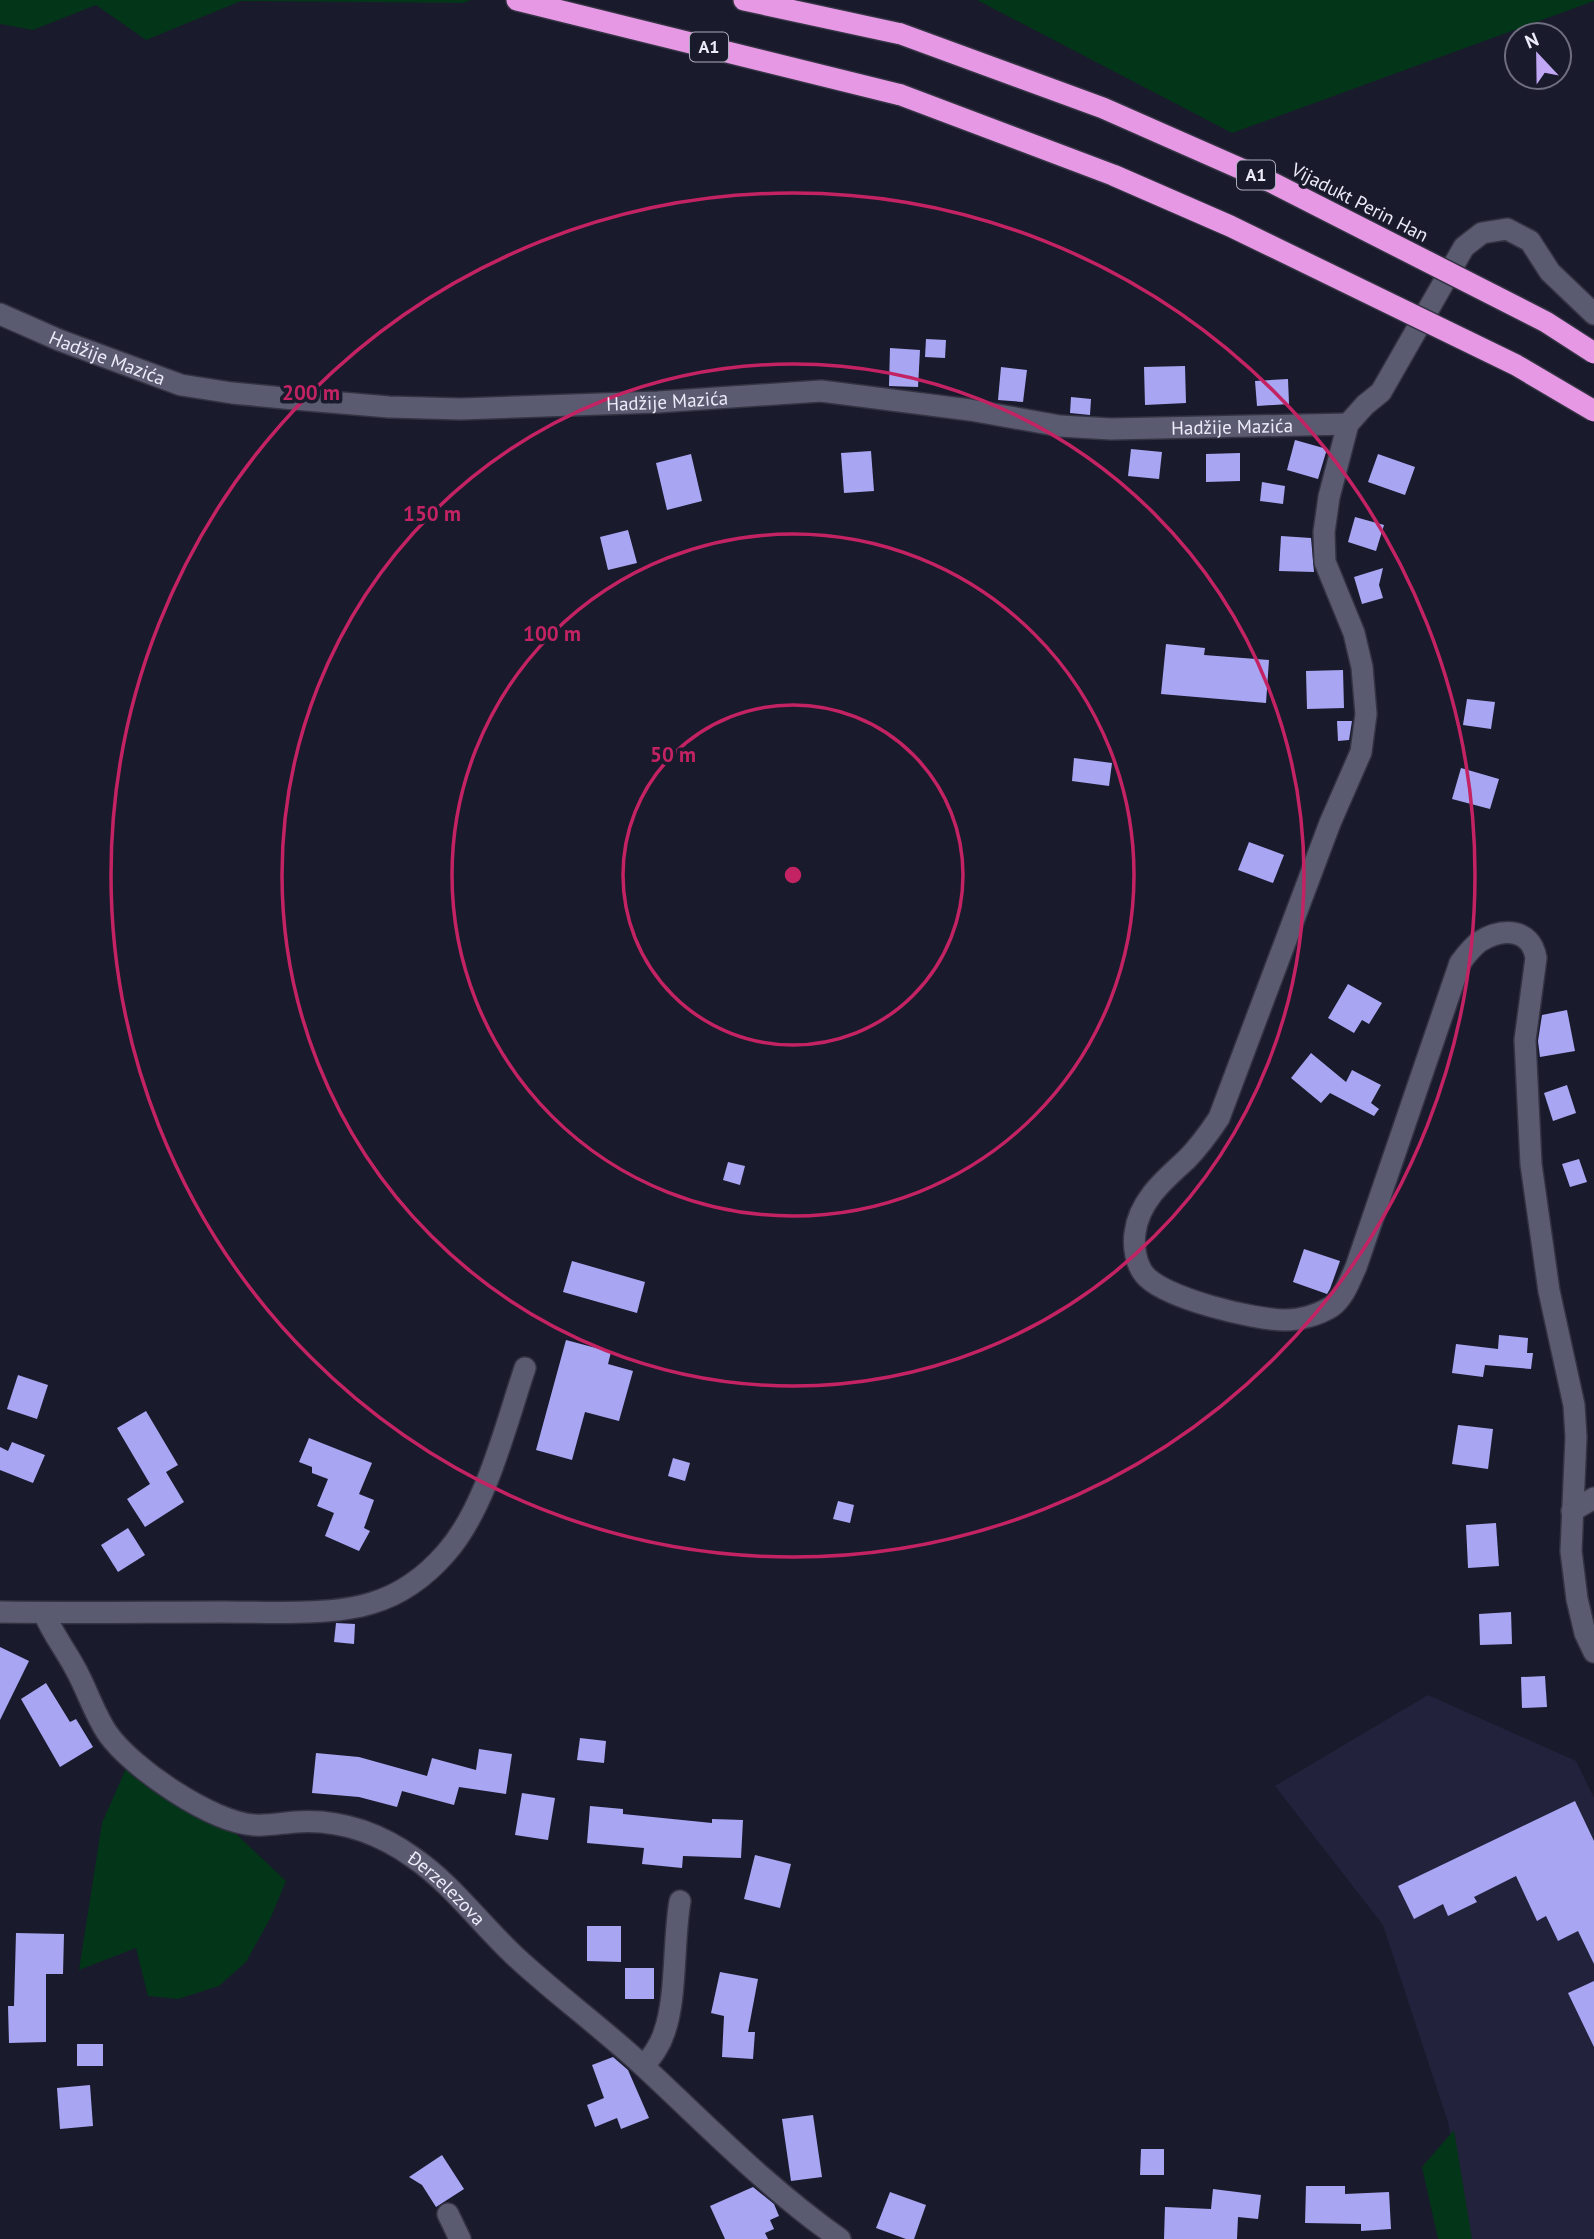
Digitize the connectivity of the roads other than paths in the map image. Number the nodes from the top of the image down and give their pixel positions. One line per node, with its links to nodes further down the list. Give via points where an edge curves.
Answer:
1 (517, 0): 6 (highway, A1, bridge, via 901,94 1113,175 1230,226 1516,365)
2 (744, 0): 5 (highway, Vijadukt Perin Han / A1, bridge, via 901,34 1103,108 1273,183 1546,322)
3 (0, 314): 7 (street, Hadžije Mazića, via 58,341 181,384 389,407 658,402 821,391 1060,426)
4 (1594, 314): 7 (street, via 1550,272 1530,241 1507,229 1482,233 1464,247 1381,392)
5 (1594, 353)
6 (1594, 411)
7 (1348, 424): 10 (street, via 1329,497 1325,562 1354,633 1362,667 1366,714 1361,752 1219,1118 1149,1199 1135,1233 1136,1257 1143,1274 1156,1285 1244,1314 1300,1319 1333,1306 1356,1267 1460,963 1479,942 1497,934 1527,937 1536,958 1525,1040 1531,1164 1549,1291 1574,1405)
8 (525, 1368): 12 (street, via 484,1488 467,1523 426,1574 400,1592 341,1609)
9 (1594, 1498): 10 (street)
10 (1572, 1511): 13 (street, via 1577,1599)
11 (0, 1612): 12 (street)
12 (44, 1613): 15 (street, Đerzelezova, via 109,1735 148,1773 211,1812 235,1821 253,1825 325,1822 352,1826 393,1844 435,1875 516,1957)
13 (1594, 1652)
14 (680, 1901): 15 (street, via 665,2032)
15 (644, 2066): 18 (street, Đerzelezova, via 786,2199)
16 (448, 2214): 17 (street)
17 (460, 2239)
18 (840, 2239)

